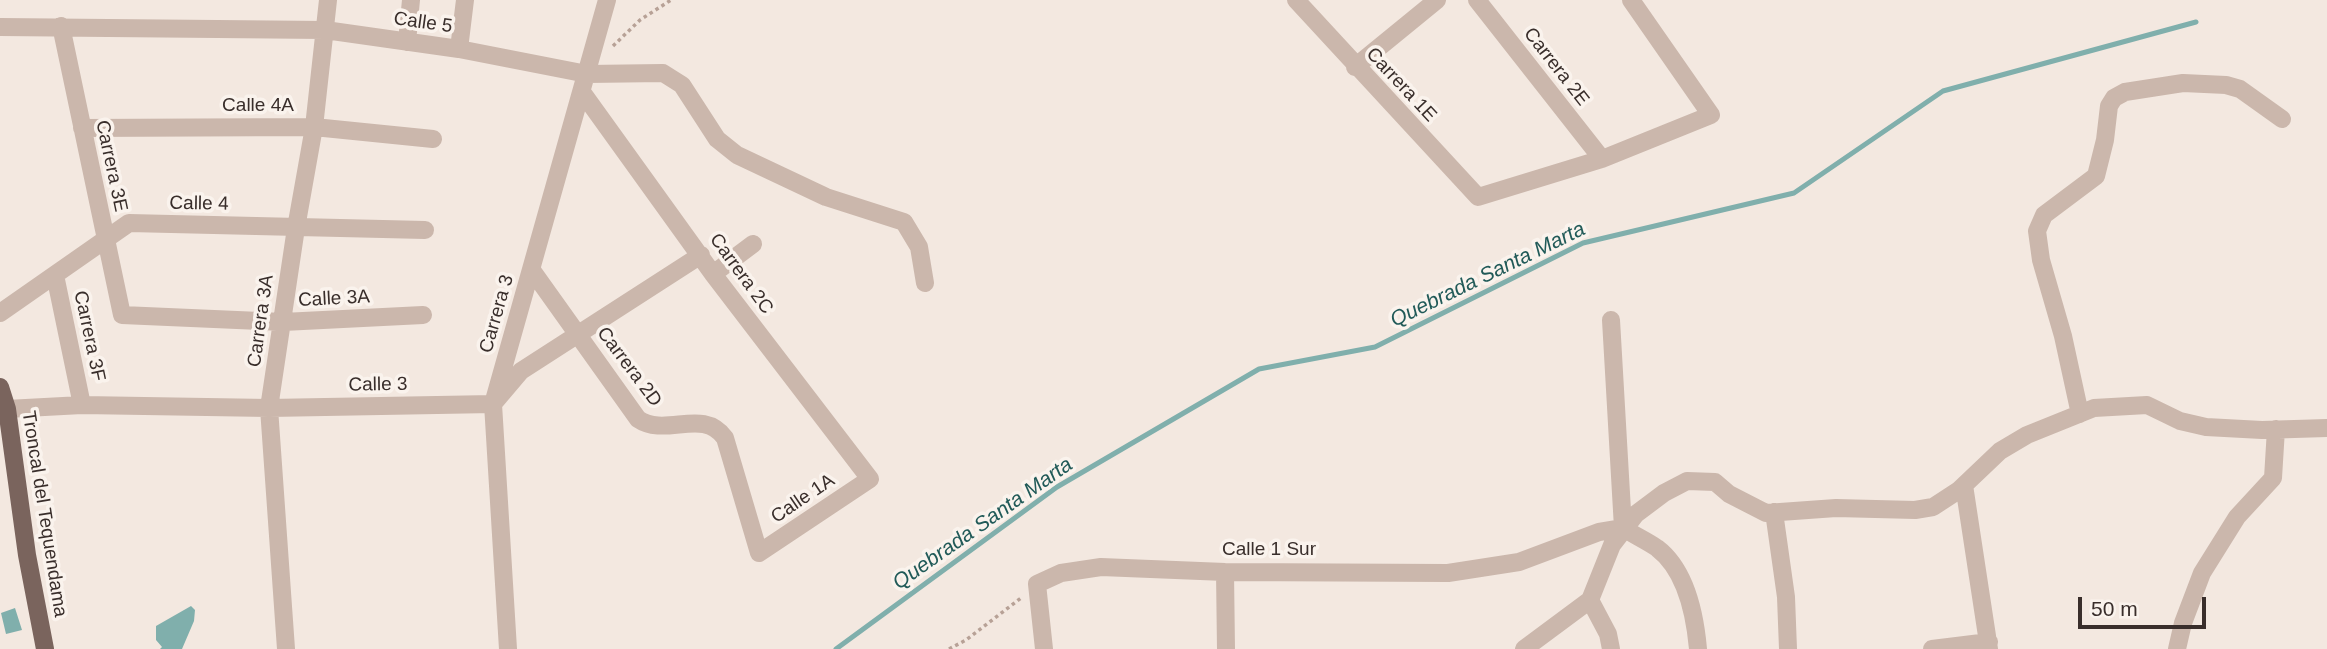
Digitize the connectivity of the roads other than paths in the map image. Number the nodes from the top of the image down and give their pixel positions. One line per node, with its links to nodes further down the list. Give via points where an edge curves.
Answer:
1 (328, 0): 11 (street, Carrera 3A)
2 (411, 0): 12 (street)
3 (465, 0): 13 (street)
4 (607, 0): 15 (street, Carrera 3)
5 (1296, 0): 14 (street, Carrera 1E)
6 (1437, 0): 14 (street)
7 (1477, 0): 21 (street, Carrera 2E)
8 (1631, 0): 21 (street, via 1711,115)
9 (61, 26): 10 (street, Calle 5); 11 (street, Calle 5); 19 (street, Carrera 3E)
10 (0, 27)
11 (325, 30): 12 (street, Calle 5); 18 (street, Carrera 3A)
12 (407, 42): 13 (street, Calle 5)
13 (459, 50): 15 (street, Calle 5)
14 (1355, 67): 21 (street, Carrera 1E, via 1478,197)
15 (588, 70): 16 (street, Carrera 3); 30 (street, Calle 5, via 663,73 682,85 718,139 737,155 826,197 904,222 919,247)
16 (582, 92): 26 (street, Carrera 2C); 27 (street, Carrera 3)
17 (2282, 119): 41 (street, via 2240,89 2226,85 2183,83 2125,92 2114,98 2096,176 2044,215 2037,230 2040,261)
18 (314, 127): 19 (street, Calle 4A); 20 (street, Calle 4A); 22 (street, Carrera 3A)
19 (82, 128): 24 (street, Carrera 3E)
20 (433, 139)
21 (1602, 159)
22 (296, 228): 23 (street, Calle 4); 24 (street, Calle 4, via 129,223); 35 (street, Carrera 3A)
23 (425, 230)
24 (106, 240): 29 (street, Calle 4); 32 (street, Carrera 3E)
25 (753, 244): 28 (street)
26 (701, 255): 28 (street, Carrera 2C); 36 (street)
27 (531, 269): 36 (street, Carrera 2D); 38 (street, Carrera 3)
28 (713, 274): 44 (street, Carrera 2C)
29 (55, 275): 31 (street, Calle 4); 39 (street, Carrera 3F)
30 (925, 283)
31 (0, 313)
32 (122, 315): 35 (street, Calle 3A)
33 (423, 315): 35 (street, Calle 3A)
34 (1611, 320): 47 (street)
35 (283, 323): 40 (street, Carrera 3A)
36 (578, 335): 38 (street, via 521,371); 48 (street, Carrera 2D, via 647,425 706,422 719,429)
37 (2, 398): 39 (street, Calle 3); 52 (main road, Troncal del Tequendama)
38 (493, 404): 40 (street, Calle 3); 54 (street, Carrera 3)
39 (82, 405): 40 (street, Calle 3)
40 (269, 408): 53 (street, Carrera 3A)
41 (2080, 414): 43 (street, via 2106,406 2147,405 2206,427); 45 (street, via 2000,451)
42 (2327, 428): 43 (street)
43 (2276, 429): 62 (street, via 2273,478 2237,517 2203,573 2182,623)
44 (870, 479): 48 (street, Calle 1A)
45 (1964, 485): 46 (street, via 1933,507 1915,510); 51 (street)
46 (1774, 512): 47 (street, via 1748,505 1715,482 1688,481 1664,493); 60 (street)
47 (1623, 528): 49 (street, Calle 1 Sur, via 1505,565 1448,573); 50 (street); 59 (street, via 1672,563 1692,607)
48 (759, 553)
49 (1225, 572): 55 (street, Calle 1 Sur, via 1101,567 1060,573 1037,584); 56 (street)
50 (1590, 600): 57 (street); 58 (street)
51 (1989, 646): 61 (street)
52 (45, 649)
53 (286, 649)
54 (508, 649)
55 (1044, 649)
56 (1226, 649)
57 (1524, 649)
58 (1611, 649)
59 (1698, 649)
60 (1788, 649)
61 (1931, 649)
62 (2177, 649)

